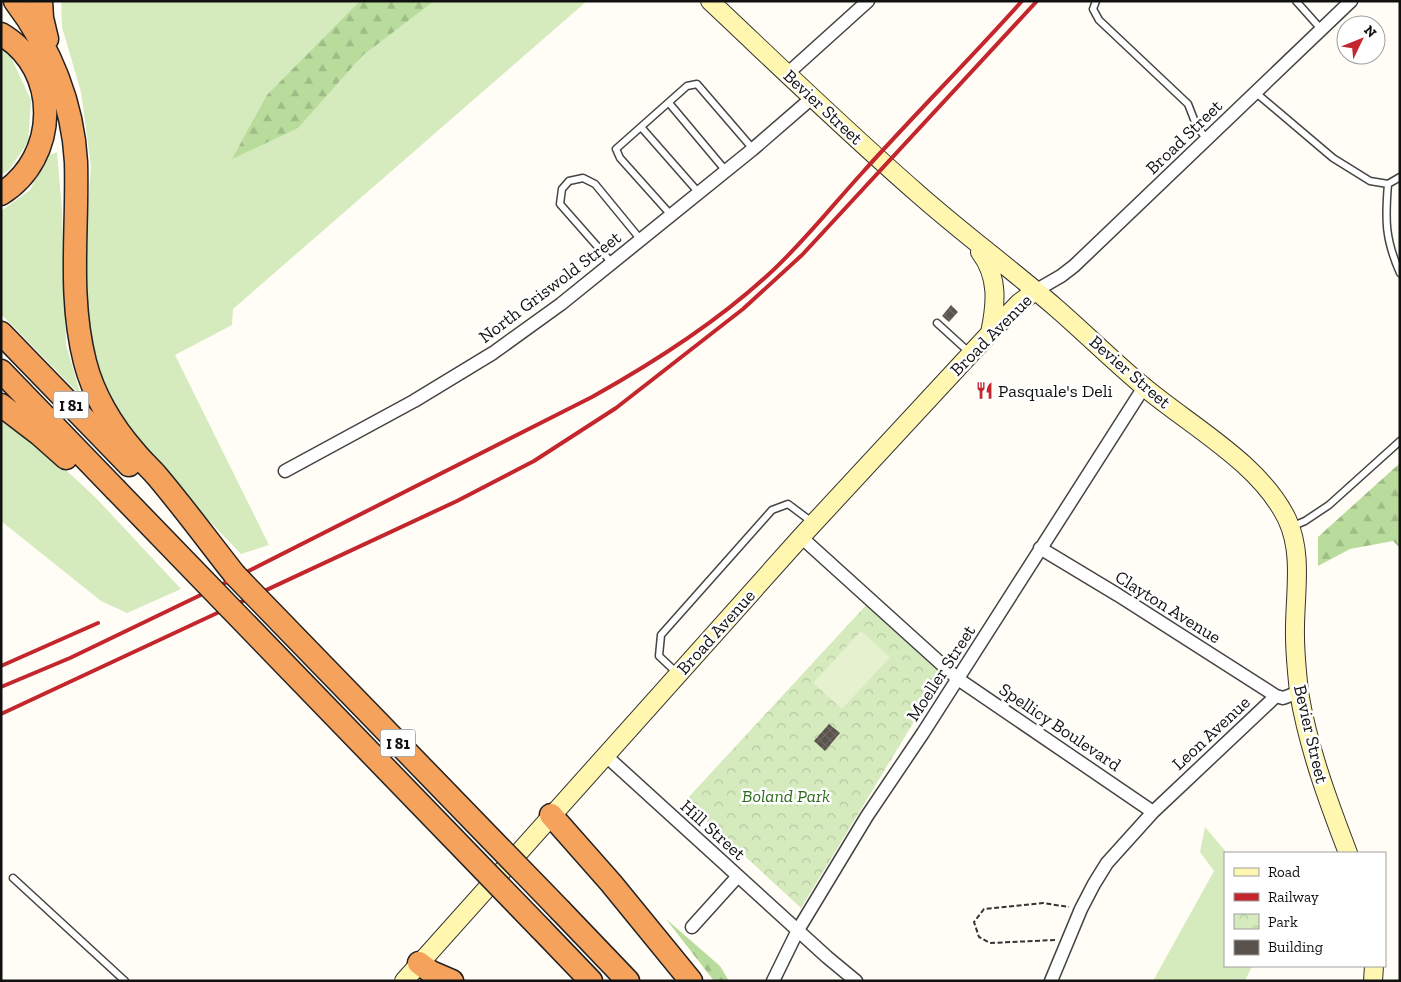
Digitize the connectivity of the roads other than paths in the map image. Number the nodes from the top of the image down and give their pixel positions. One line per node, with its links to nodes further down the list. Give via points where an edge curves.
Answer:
1 (15, 1): 10 (highway)
2 (41, 1): 10 (highway)
3 (710, 1): 11 (main road, Bevier Street)
4 (868, 1): 11 (street)
5 (1096, 1): 16 (lane, via 1093,9 1099,20 1188,104 1197,127)
6 (1296, 1): 8 (lane)
7 (1351, 1): 8 (street, Broad Street)
8 (1321, 29): 12 (street, Broad Street)
9 (1, 34): 22 (highway, via 15,43 30,61 44,91 46,110 41,142 33,161 16,183)
10 (53, 64): 38 (highway, via 66,105 76,161 75,279 85,363 112,421)
11 (787, 74): 13 (main road, Bevier Street)
12 (1255, 92): 16 (street, Broad Street); 20 (lane, via 1333,158 1370,181)
13 (813, 97): 17 (street, North Griswold Street); 24 (main road, Bevier Street)
14 (668, 103): 15 (lane); 17 (lane, via 687,86 697,84); 18 (lane)
15 (641, 127): 21 (lane); 23 (lane, via 616,149 620,158)
16 (1207, 139): 28 (street, Broad Street, via 1074,266)
17 (753, 149): 18 (street, North Griswold Street)
18 (726, 171): 21 (street, North Griswold Street)
19 (1400, 177): 20 (lane)
20 (1388, 184): 27 (lane, via 1387,236)
21 (699, 193): 23 (street, North Griswold Street)
22 (1, 194)
23 (672, 215): 25 (street, North Griswold Street)
24 (965, 234): 28 (main road, Bevier Street); 31 (main road, via 988,264 994,284)
25 (641, 240): 26 (street, North Griswold Street); 26 (lane, via 595,184 583,178 569,180 562,189 560,204)
26 (612, 263): 37 (street, North Griswold Street, via 561,304 454,378)
27 (1400, 273)
28 (1035, 291): 31 (main road, Broad Avenue); 34 (main road, Bevier Street)
29 (937, 323): 32 (lane)
30 (1, 333): 38 (highway, I 81)
31 (990, 333): 32 (main road, Broad Avenue)
32 (971, 354): 40 (main road, Broad Avenue)
33 (1, 371): 39 (highway, I 81)
34 (1144, 387): 41 (main road, Bevier Street, via 1248,468 1280,506); 43 (street, Moeller Street)
35 (1, 405): 39 (highway)
36 (1400, 441): 41 (lane, via 1329,505 1305,522)
37 (285, 471)
38 (147, 475): 62 (highway, I 81, bridge, via 235,575)
39 (109, 492): 61 (highway, I 81, bridge, via 216,593)
40 (814, 523): 42 (main road, Broad Avenue); 44 (lane, via 788,504 772,510 661,635 659,656)
41 (1290, 527): 46 (main road, Bevier Street, via 1297,565 1295,634)
42 (801, 537): 44 (main road, Broad Avenue); 45 (street, Spellicy Boulevard)
43 (1040, 548): 45 (street, Moeller Street); 47 (street, Clayton Avenue)
44 (678, 674): 48 (main road, Broad Avenue)
45 (958, 679): 49 (street, Spellicy Boulevard); 55 (street, Moeller Street, via 867,816)
46 (1299, 692): 47 (street, Leon Avenue, via 1283,698); 51 (main road, Bevier Street, via 1326,797)
47 (1276, 696): 49 (street, Leon Avenue)
48 (605, 755): 50 (main road, Broad Avenue); 52 (street, Hill Street)
49 (1152, 812): 66 (street, via 1107,863 1094,884)
50 (551, 815): 56 (main road, Broad Avenue); 63 (highway)
51 (1348, 852)
52 (738, 876): 54 (street); 55 (street, Hill Street)
53 (13, 878): 58 (lane)
54 (692, 927)
55 (798, 930): 64 (street, Moeller Street); 65 (street)
56 (419, 963): 59 (main road, Broad Avenue); 60 (highway)
57 (1374, 967): 67 (main road)
58 (125, 981)
59 (404, 981)
60 (452, 981)
61 (591, 981)
62 (628, 981)
63 (691, 981)
64 (772, 981)
65 (856, 981)
66 (1051, 981)
67 (1373, 981)

